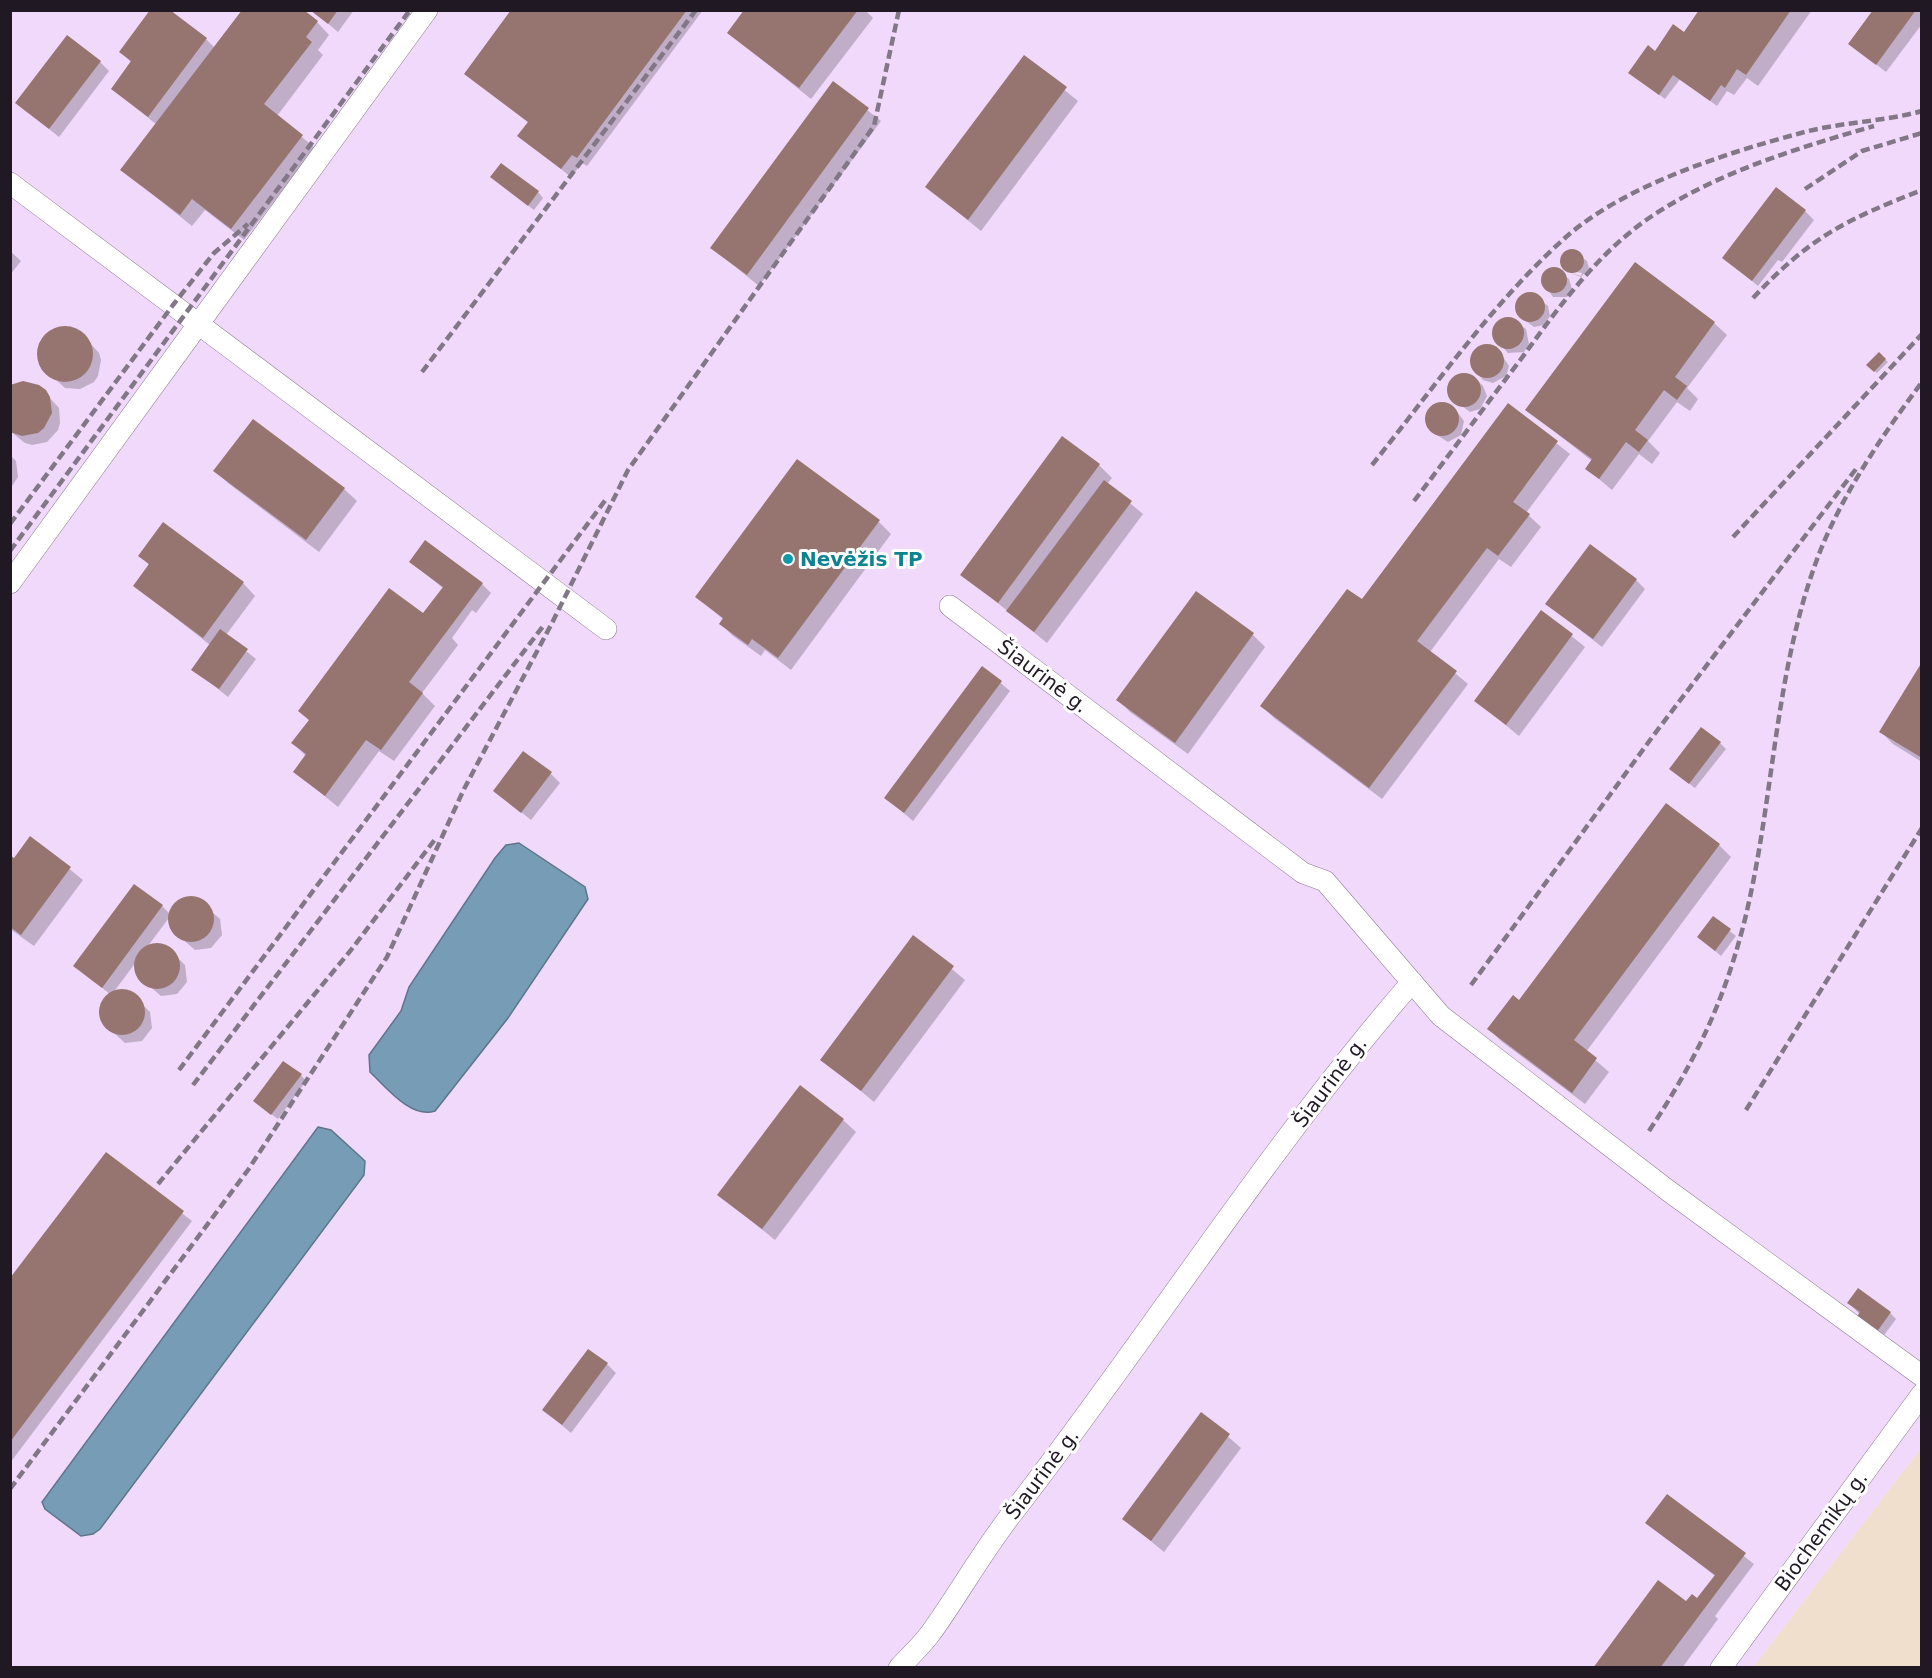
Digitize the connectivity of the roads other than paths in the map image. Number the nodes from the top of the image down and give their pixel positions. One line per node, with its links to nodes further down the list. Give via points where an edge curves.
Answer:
1 (427, 10): 3 (street)
2 (10, 183): 3 (street)
3 (199, 324): 4 (street); 6 (street)
4 (10, 583)
5 (950, 606): 7 (street, Šiaurinė g., via 1303,873 1325,882)
6 (606, 629)
7 (1412, 982): 8 (street, via 1441,1016 1666,1189); 10 (street, Šiaurinė g., via 1360,1041 1223,1223 1051,1464 1012,1512 929,1636)
8 (1922, 1376)
9 (1922, 1394): 11 (street, Biochemikų g.)
10 (899, 1668)
11 (1721, 1668)

